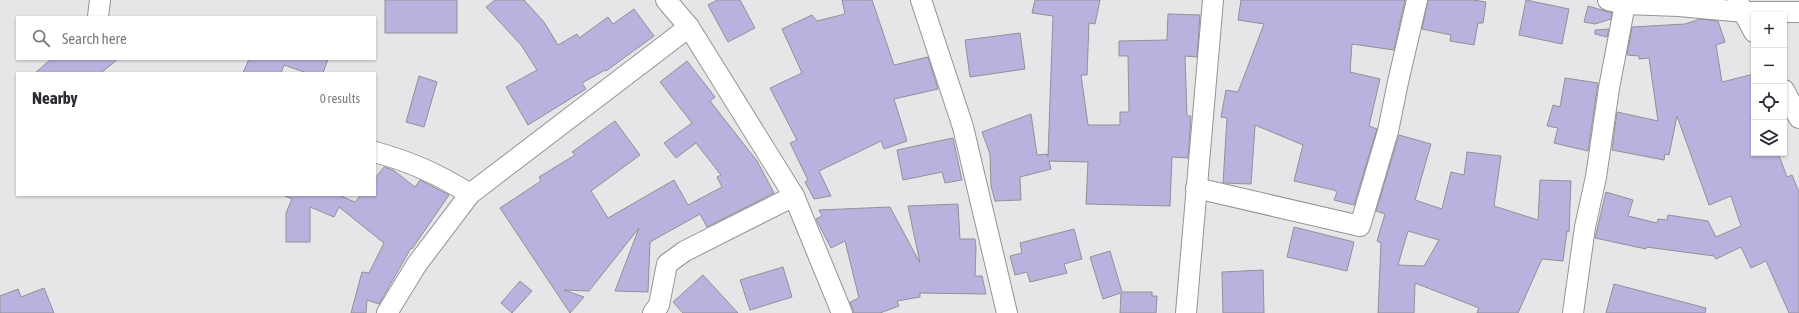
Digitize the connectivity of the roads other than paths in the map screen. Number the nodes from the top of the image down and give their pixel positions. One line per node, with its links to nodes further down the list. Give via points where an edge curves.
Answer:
1 (100, 0): 9 (street)
2 (666, 0): 11 (street)
3 (921, 0): 21 (street, via 963,127)
4 (1213, 0): 15 (street)
5 (1418, 0): 15 (street, via 1388,131 1360,226)
6 (1616, 2): 7 (street); 23 (street, via 1609,88)
7 (1740, 6): 8 (street); 10 (street)
8 (1799, 12)
9 (98, 16)
10 (1751, 26)
11 (689, 27): 16 (street); 17 (street)
12 (1787, 96): 13 (street)
13 (1799, 118)
14 (376, 152): 16 (street, via 424,168)
15 (1196, 188): 22 (street)
16 (470, 194): 18 (street, via 417,264)
17 (794, 196): 19 (street, via 685,251 667,264 659,304); 20 (street)
18 (387, 313)
19 (653, 313)
20 (842, 313)
21 (1007, 313)
22 (1186, 313)
23 (1573, 313)

